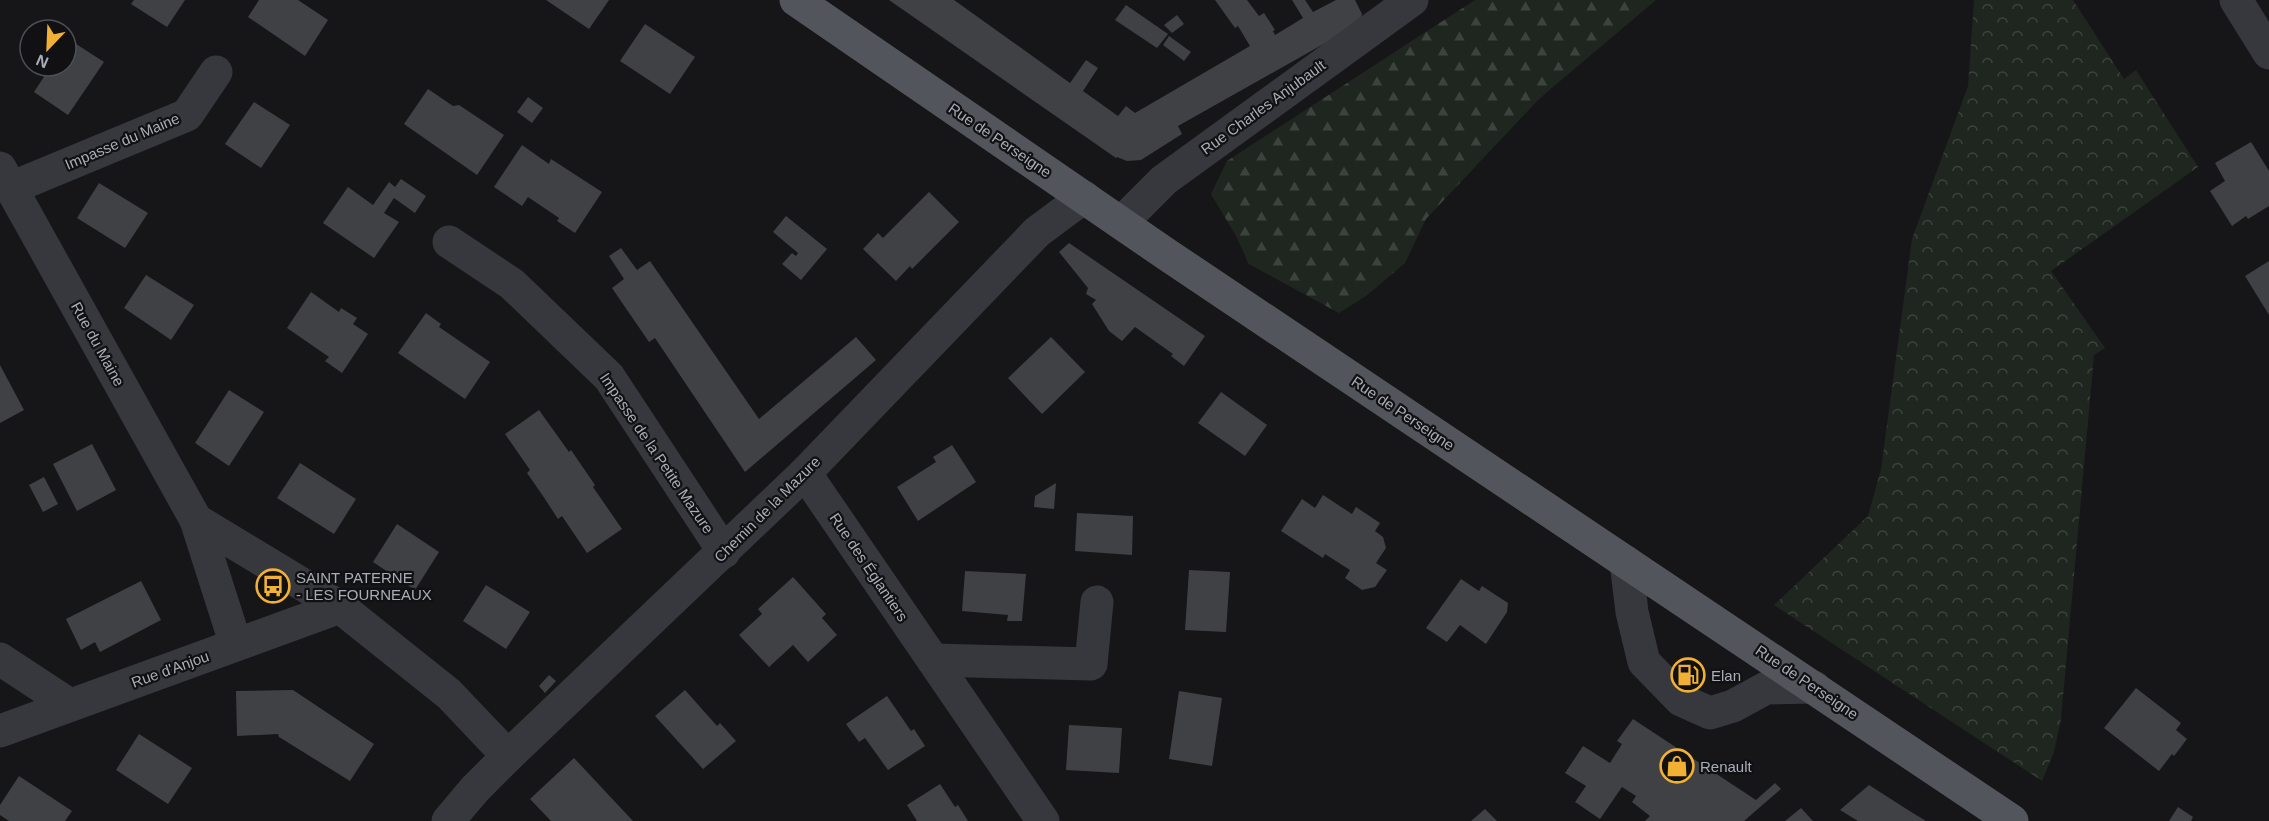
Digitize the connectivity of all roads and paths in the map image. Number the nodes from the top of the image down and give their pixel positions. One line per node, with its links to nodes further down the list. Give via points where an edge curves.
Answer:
1 (796, 0): 7 (main road, Rue de Perseigne)
2 (2236, 0): 4 (street)
3 (1394, 5): 8 (street, Rue Charles Anjubault, via 1164,180)
4 (2269, 53)
5 (216, 72): 6 (street, Impasse du Maine, via 187,115)
6 (5, 178): 11 (street, Rue du Maine)
7 (1084, 197): 8 (main road, Rue de Perseigne); 10 (street, Chemin de la Mazure, via 1037,232)
8 (1121, 223): 13 (main road, Rue de Perseigne)
9 (449, 242): 12 (street, Impasse de la Petite Mazure, via 512,284 609,377)
10 (805, 473): 12 (street, Chemin de la Mazure); 18 (street, Rue des Églantiers)
11 (196, 520): 15 (street, Rue du Maine); 16 (street, Rue du Maine)
12 (724, 552): 23 (street, Chemin de la Mazure)
13 (1626, 562): 19 (main road, Rue de Perseigne); 19 (street, via 1644,662 1681,700 1710,713 1766,688)
14 (1096, 602): 18 (street, via 1091,664)
15 (340, 607): 16 (street, Rue d'Anjou); 20 (street, Rue du Maine)
16 (236, 645): 21 (street, Rue d'Anjou)
17 (0, 659): 21 (street)
18 (933, 660): 26 (street, Rue des Églantiers)
19 (1814, 687): 27 (main road, Rue de Perseigne)
20 (449, 694): 23 (street, Rue du Maine); 24 (street, Rue du Maine)
21 (70, 705): 22 (street, Rue d'Anjou)
22 (0, 731)
23 (533, 733): 24 (street, Chemin de la Mazure)
24 (508, 756): 25 (street, Chemin de la Mazure)
25 (448, 821)
26 (1042, 821)
27 (2012, 821)

